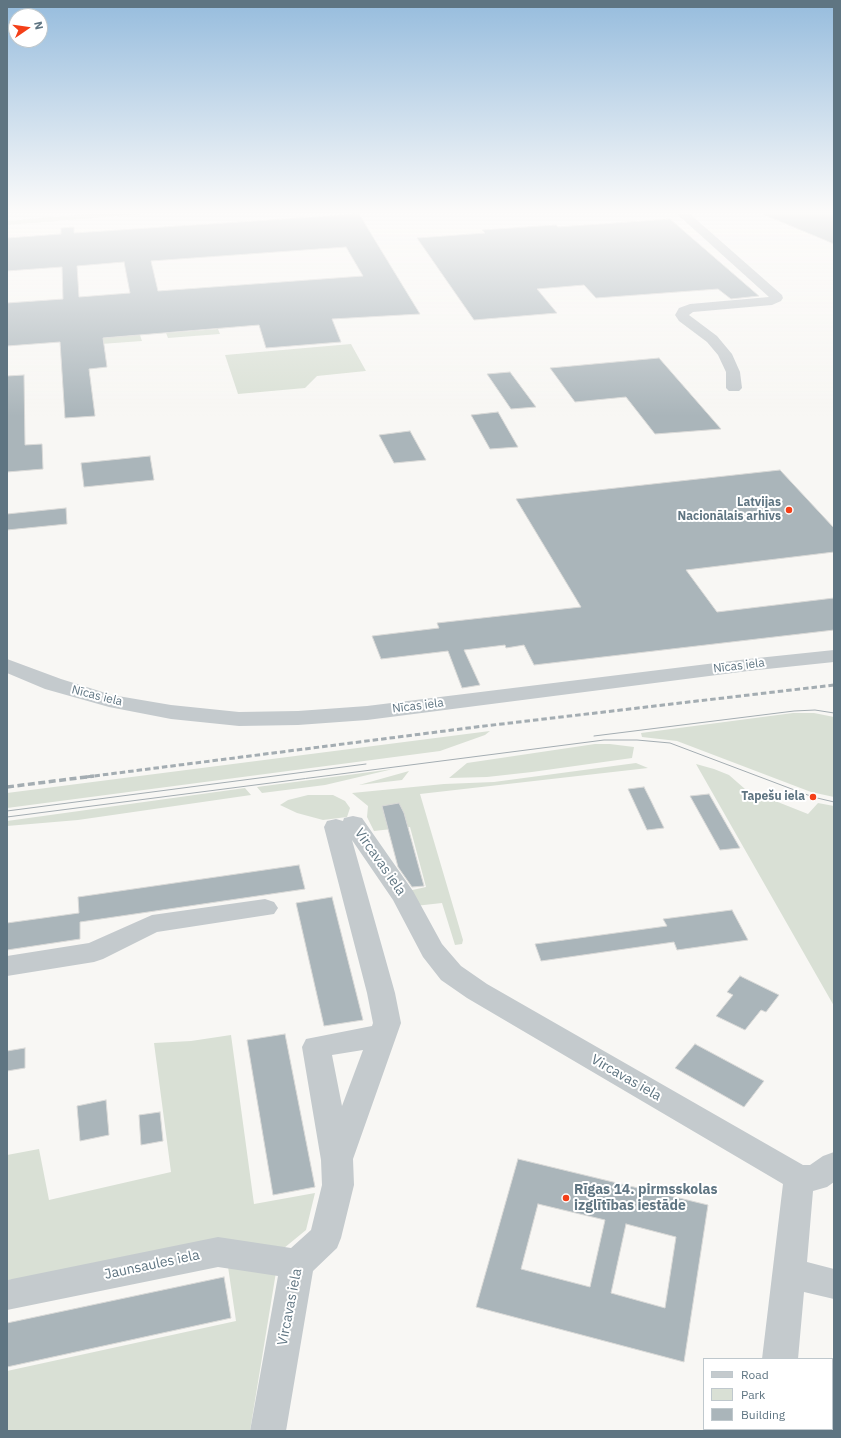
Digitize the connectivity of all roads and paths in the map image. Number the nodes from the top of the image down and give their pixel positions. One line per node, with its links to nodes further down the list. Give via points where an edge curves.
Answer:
1 (759, 281): 2 (street, via 776,298 772,301 690,308 682,315 712,339 725,354 733,372)
2 (734, 388)
3 (834, 656): 4 (street, Nīcas iela, via 367,713 239,719 171,712 109,701 53,684)
4 (7, 665)
5 (265, 908): 6 (street, via 152,924 94,952)
6 (7, 966)
7 (383, 1035): 8 (street, Vircavas iela); 8 (street, via 316,1047); 10 (street, Vircavas iela, via 387,1022 386,1011 345,826 404,897 432,950 451,973 525,1020)
8 (336, 1159): 11 (street, Vircavas iela, via 338,1185 325,1238)
9 (834, 1165): 10 (street, via 816,1178)
10 (799, 1178): 12 (street)
11 (297, 1264): 14 (street, Jaunsaules iela, via 218,1252); 16 (street, Vircavas iela)
12 (790, 1273): 13 (street); 15 (street)
13 (834, 1284)
14 (7, 1295)
15 (780, 1358)
16 (268, 1431)

